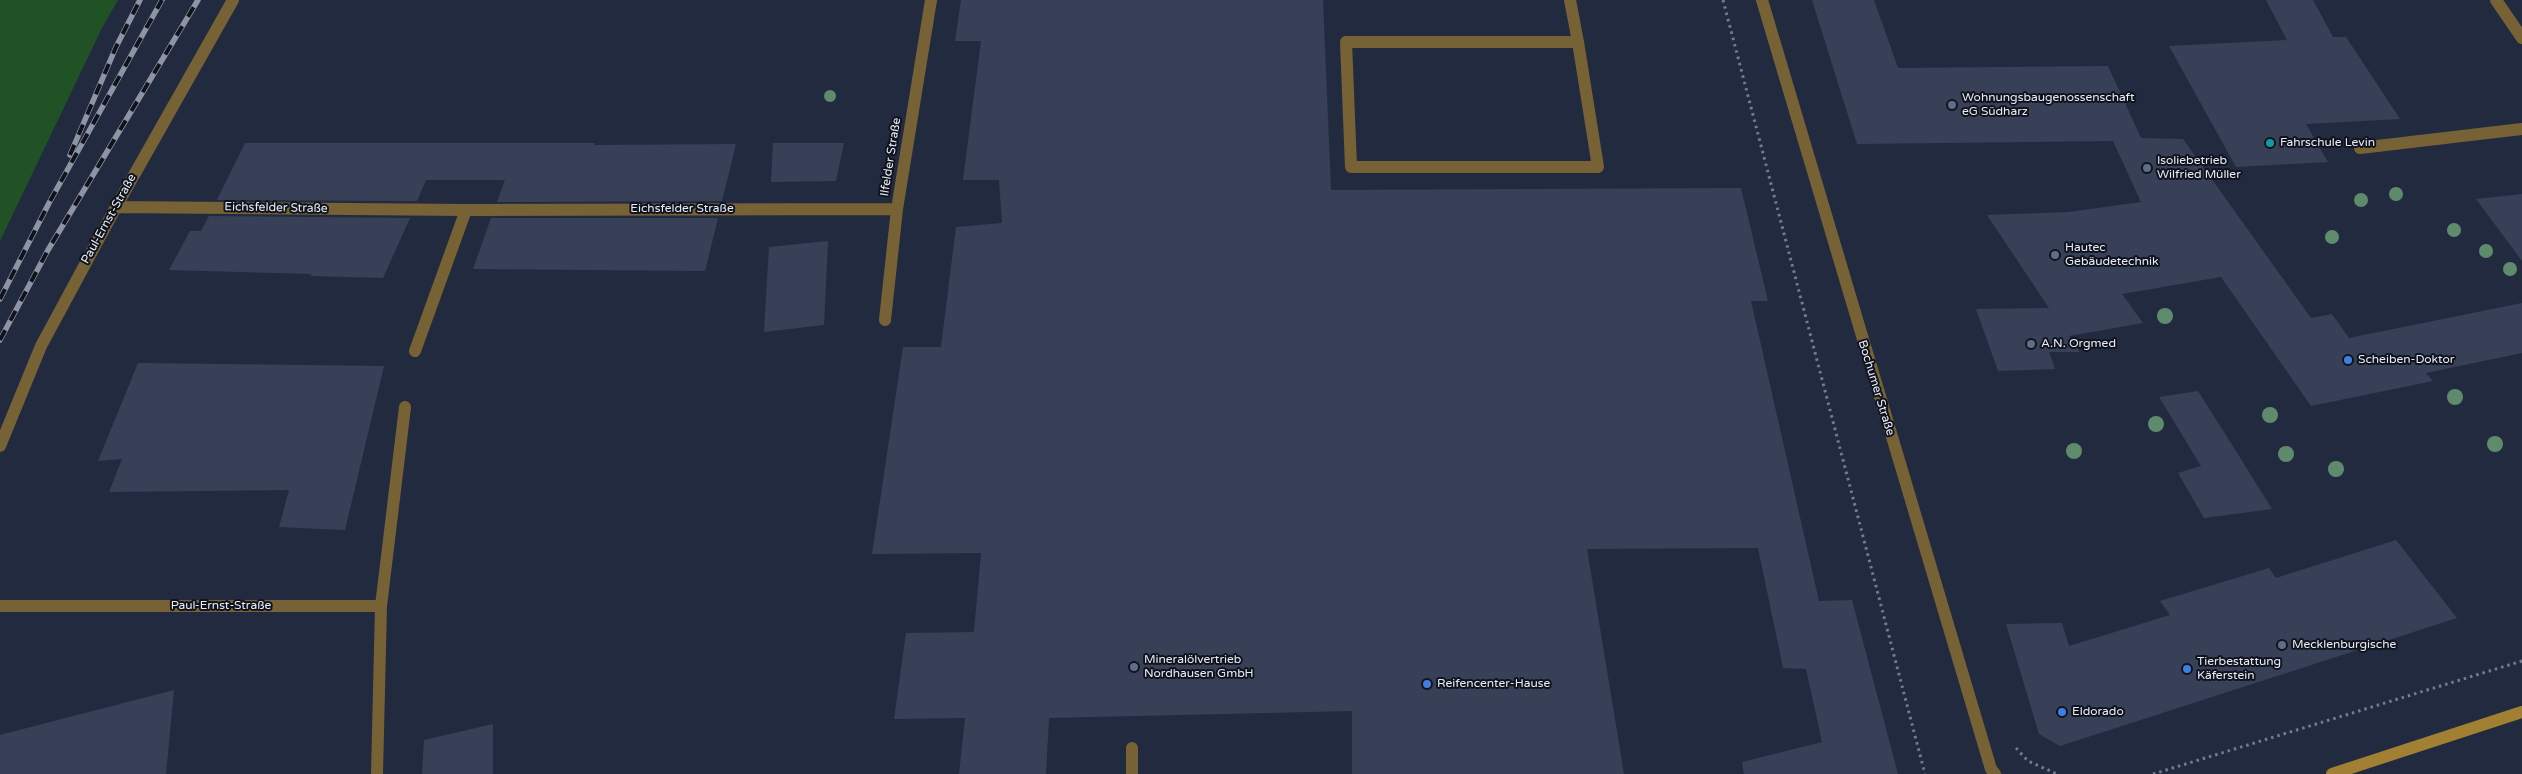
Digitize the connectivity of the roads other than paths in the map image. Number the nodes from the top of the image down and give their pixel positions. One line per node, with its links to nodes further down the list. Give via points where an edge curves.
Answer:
1 (233, 0): 10 (street, Paul-Ernst-Straße)
2 (931, 0): 11 (street, Ilfelder Straße)
3 (1570, 0): 7 (street)
4 (1762, 0): 23 (street, Bochumer Straße)
5 (2496, 0): 6 (street)
6 (2522, 38)
7 (1578, 42): 7 (street, via 1598,167 1351,167 1346,42)
8 (2522, 129): 9 (street)
9 (2360, 148)
10 (116, 206): 12 (street, Eichsfelder Straße); 16 (street, Paul-Ernst-Straße, via 41,346)
11 (897, 209): 12 (street, Eichsfelder Straße); 13 (street, Ilfelder Straße)
12 (466, 210): 14 (street)
13 (885, 320)
14 (415, 351)
15 (404, 407): 18 (street)
16 (0, 446)
17 (0, 606): 18 (street, Paul-Ernst-Straße)
18 (381, 606): 21 (street)
19 (2522, 712): 24 (main road)
20 (1132, 748): 22 (street)
21 (377, 774)
22 (1132, 774)
23 (1995, 774)
24 (2332, 774)

